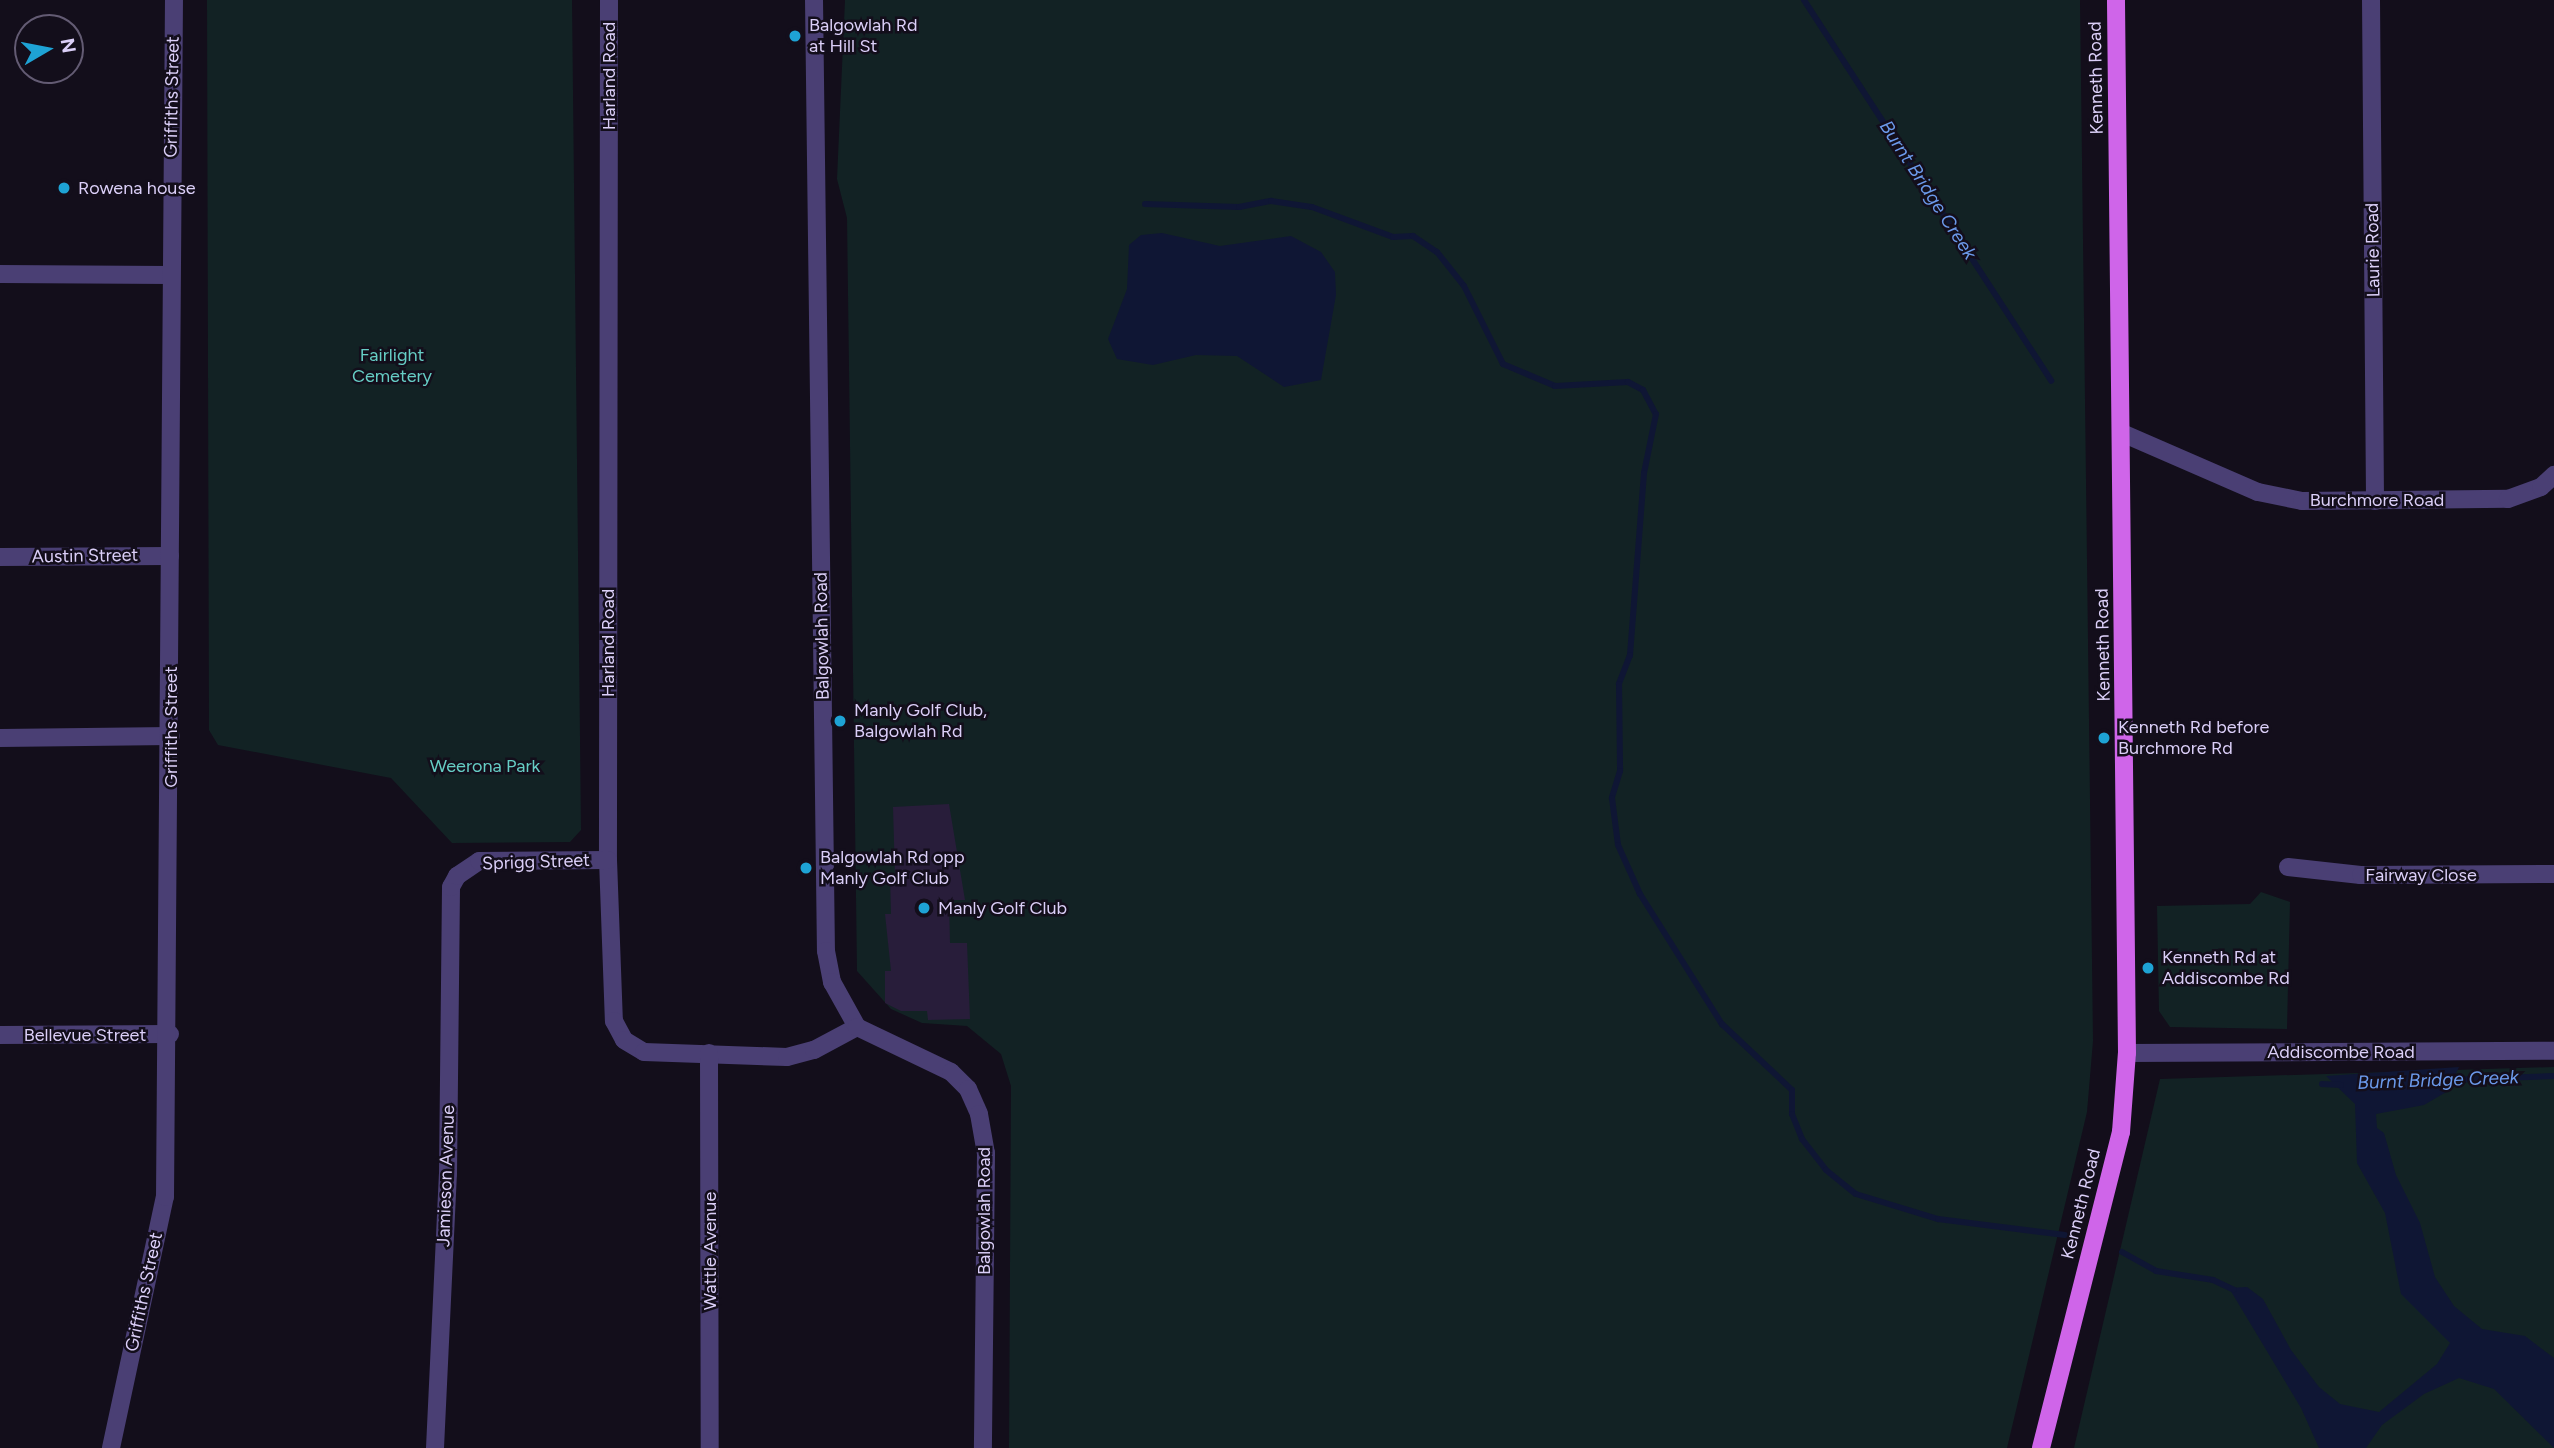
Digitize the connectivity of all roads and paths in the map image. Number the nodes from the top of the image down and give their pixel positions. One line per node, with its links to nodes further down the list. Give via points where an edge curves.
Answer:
1 (174, 0): 7 (street, Griffiths Street)
2 (609, 0): 15 (street, Harland Road)
3 (814, 0): 19 (street, Balgowlah Road, via 825,951 832,982)
4 (2116, 0): 8 (main road, Kenneth Road)
5 (2371, 0): 10 (street, Laurie Road)
6 (0, 274): 7 (street)
7 (170, 275): 11 (street, Griffiths Street)
8 (2122, 433): 10 (street, Burchmore Road, via 2258,492 2302,501); 24 (main road, Kenneth Road)
9 (2554, 475): 10 (street, Burchmore Road, via 2541,487 2508,499)
10 (2375, 501)
11 (170, 556): 12 (street, Austin Street); 13 (street, Griffiths Street)
12 (0, 557)
13 (171, 736): 14 (street); 20 (street, Griffiths Street)
14 (0, 738)
15 (608, 860): 18 (street, Sprigg Street, via 479,861 457,876); 23 (street, Harland Road, via 611,1004 618,1032 644,1052)
16 (2288, 867): 17 (street, Fairway Close, via 2361,875)
17 (2554, 874)
18 (449, 904): 26 (street, Jamieson Avenue, via 448,1174)
19 (857, 1027): 23 (street, Harland Road, via 801,1055); 28 (street, Balgowlah Road, via 951,1073 968,1089 983,1127)
20 (170, 1034): 21 (street, Bellevue Street); 25 (street, Griffiths Street, via 165,1197)
21 (0, 1035)
22 (2554, 1051): 24 (street, Addiscombe Road)
23 (709, 1053): 27 (street, Wattle Avenue)
24 (2127, 1053): 29 (main road, Kenneth Road, via 2121,1132)
25 (111, 1448)
26 (435, 1448)
27 (710, 1448)
28 (983, 1448)
29 (2041, 1448)

